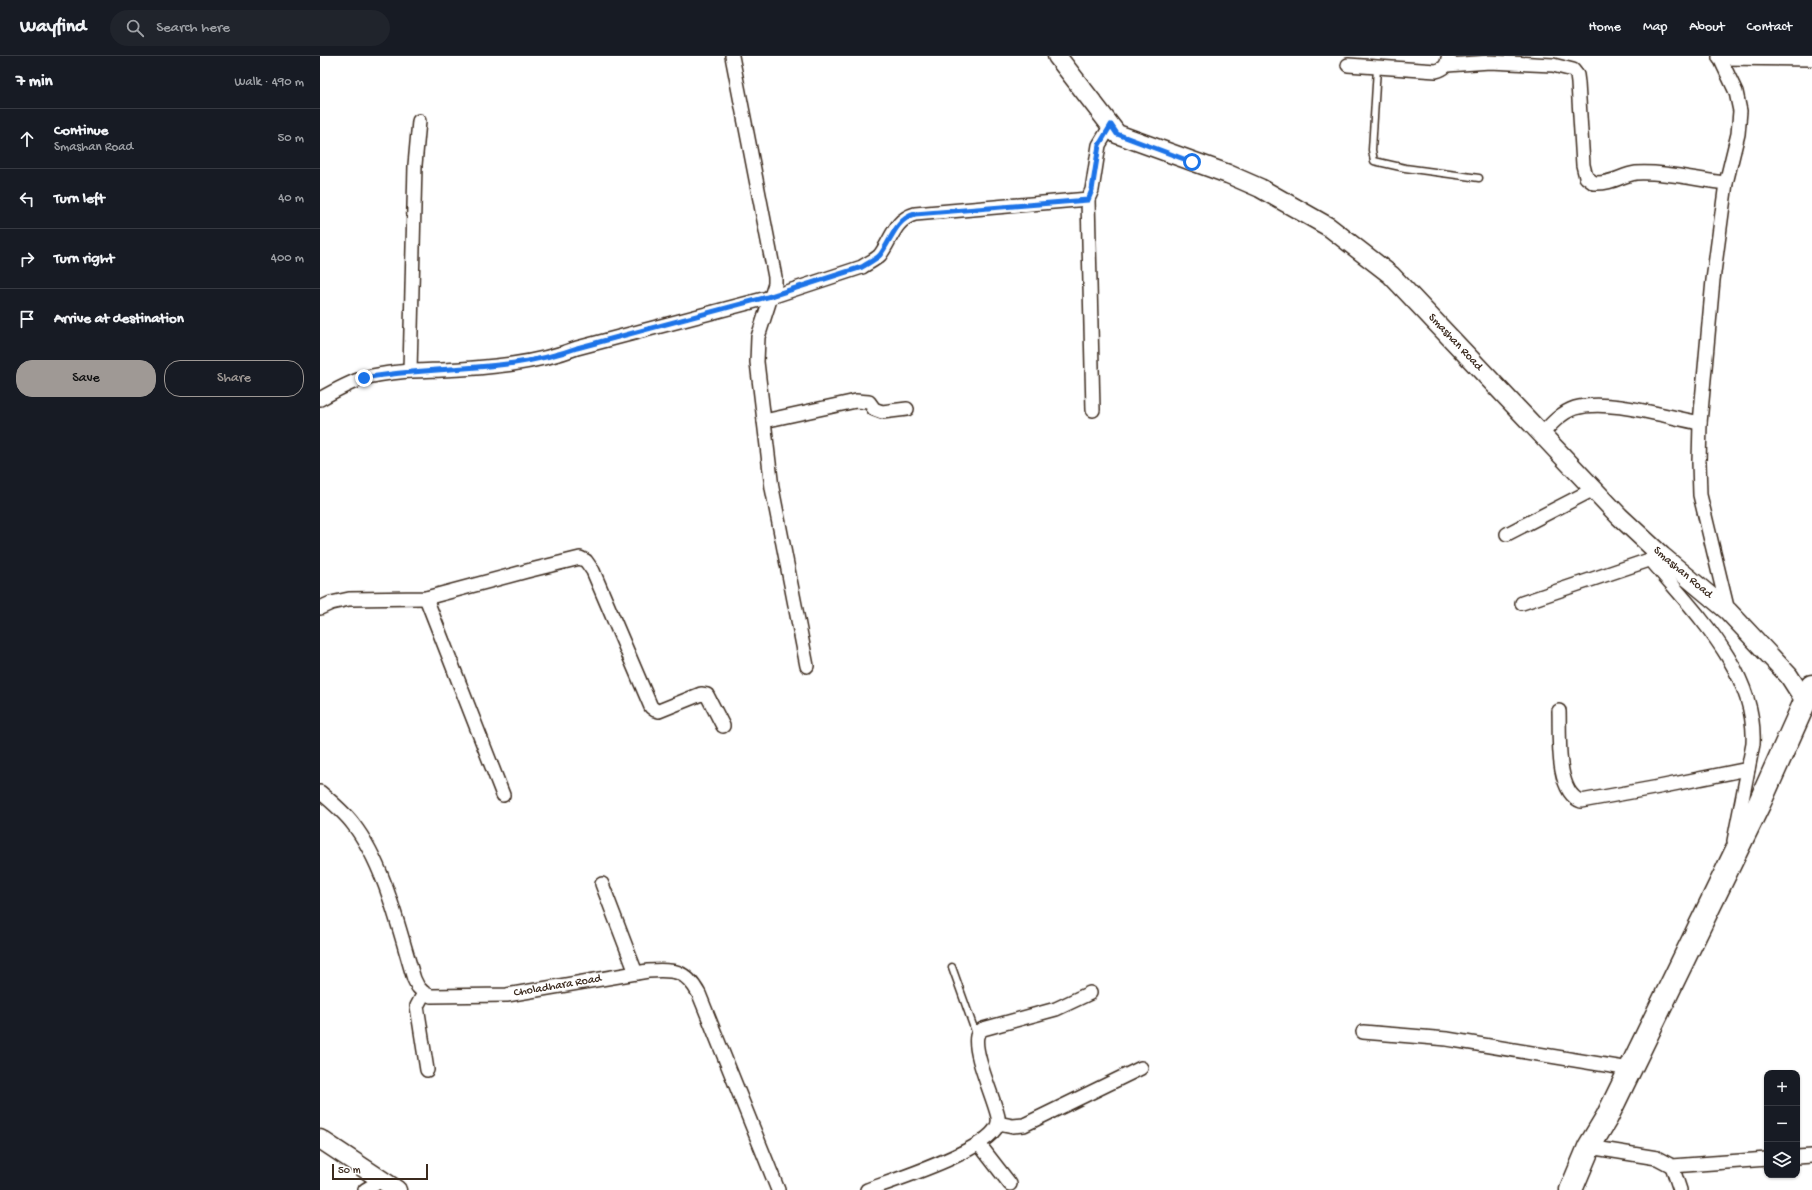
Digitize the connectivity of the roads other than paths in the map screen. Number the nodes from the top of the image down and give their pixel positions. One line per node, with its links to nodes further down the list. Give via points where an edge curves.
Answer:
1 (732, 56): 13 (street, via 775,277)
2 (1057, 56): 9 (street, Smashan Road)
3 (1719, 57): 4 (street); 11 (street, via 1736,92 1740,112 1738,134)
4 (1812, 58)
5 (1448, 60): 7 (street, via 1443,69 1436,71); 11 (street, via 1553,65 1573,70 1578,83 1583,165 1586,177 1594,183 1613,182 1642,173)
6 (1348, 65): 7 (street)
7 (1377, 68): 10 (lane, via 1372,150 1374,161)
8 (419, 122): 14 (street, via 415,165)
9 (1111, 125): 12 (street, via 1099,145); 20 (street, Smashan Road, via 1117,134 1260,188 1328,227 1390,274)
10 (1479, 178)
11 (1726, 183): 19 (street, via 1707,330)
12 (1088, 200): 13 (street, via 907,216 874,260 862,267); 17 (street)
13 (771, 296): 14 (street, via 552,357 482,367); 18 (street, via 757,348)
14 (410, 371): 15 (street, via 364,378)
15 (320, 399)
16 (907, 409): 18 (street, via 882,412 874,409 869,402 856,401)
17 (1093, 410)
18 (764, 421): 28 (street, via 772,488)
19 (1700, 423): 20 (street, via 1619,407 1590,405 1574,408 1563,414); 27 (street, via 1700,495)
20 (1542, 434): 21 (street, Smashan Road)
21 (1594, 489): 22 (street); 23 (street, Smashan Road)
22 (1507, 534)
23 (1656, 558): 25 (street); 27 (street, Smashan Road, via 1710,594); 32 (street, via 1737,671 1752,717 1753,744)
24 (426, 598): 26 (street, via 349,600); 31 (street, via 571,560 586,560 651,707 659,711 701,694 707,695); 34 (street)
25 (1522, 603)
26 (320, 608)
27 (1728, 611): 29 (street, Smashan Road)
28 (807, 666)
29 (1810, 699): 35 (highway)
30 (1560, 711): 32 (street, via 1565,784 1574,798 1581,801)
31 (723, 726)
32 (1748, 769): 35 (street)
33 (320, 792): 39 (street, via 353,824 375,860 414,979)
34 (503, 795)
35 (1729, 862): 44 (highway)
36 (602, 884): 38 (street)
37 (952, 967): 42 (lane)
38 (636, 973): 39 (street, Choladhara Road, via 507,995 439,996); 58 (street, Choladhara Road, via 665,970 679,972 693,983)
39 (424, 993): 45 (street, via 417,1006)
40 (1090, 993): 42 (street, via 1043,1014 983,1029)
41 (1363, 1032): 44 (street, via 1447,1039)
42 (977, 1036): 46 (street, via 979,1055 997,1110)
43 (1141, 1068): 46 (street, via 1024,1125)
44 (1630, 1069): 49 (highway)
45 (427, 1070)
46 (998, 1123): 48 (street)
47 (320, 1139): 54 (street)
48 (979, 1144): 55 (street); 59 (street, via 954,1157)
49 (1589, 1147): 53 (street, via 1657,1158); 60 (highway)
50 (1812, 1156): 51 (street)
51 (1800, 1157)
52 (1764, 1159): 53 (street)
53 (1672, 1166): 61 (street)
54 (382, 1180): 56 (street); 57 (street)
55 (1010, 1184)
56 (364, 1190)
57 (397, 1190)
58 (778, 1190)
59 (867, 1190)
60 (1571, 1190)
61 (1680, 1190)

